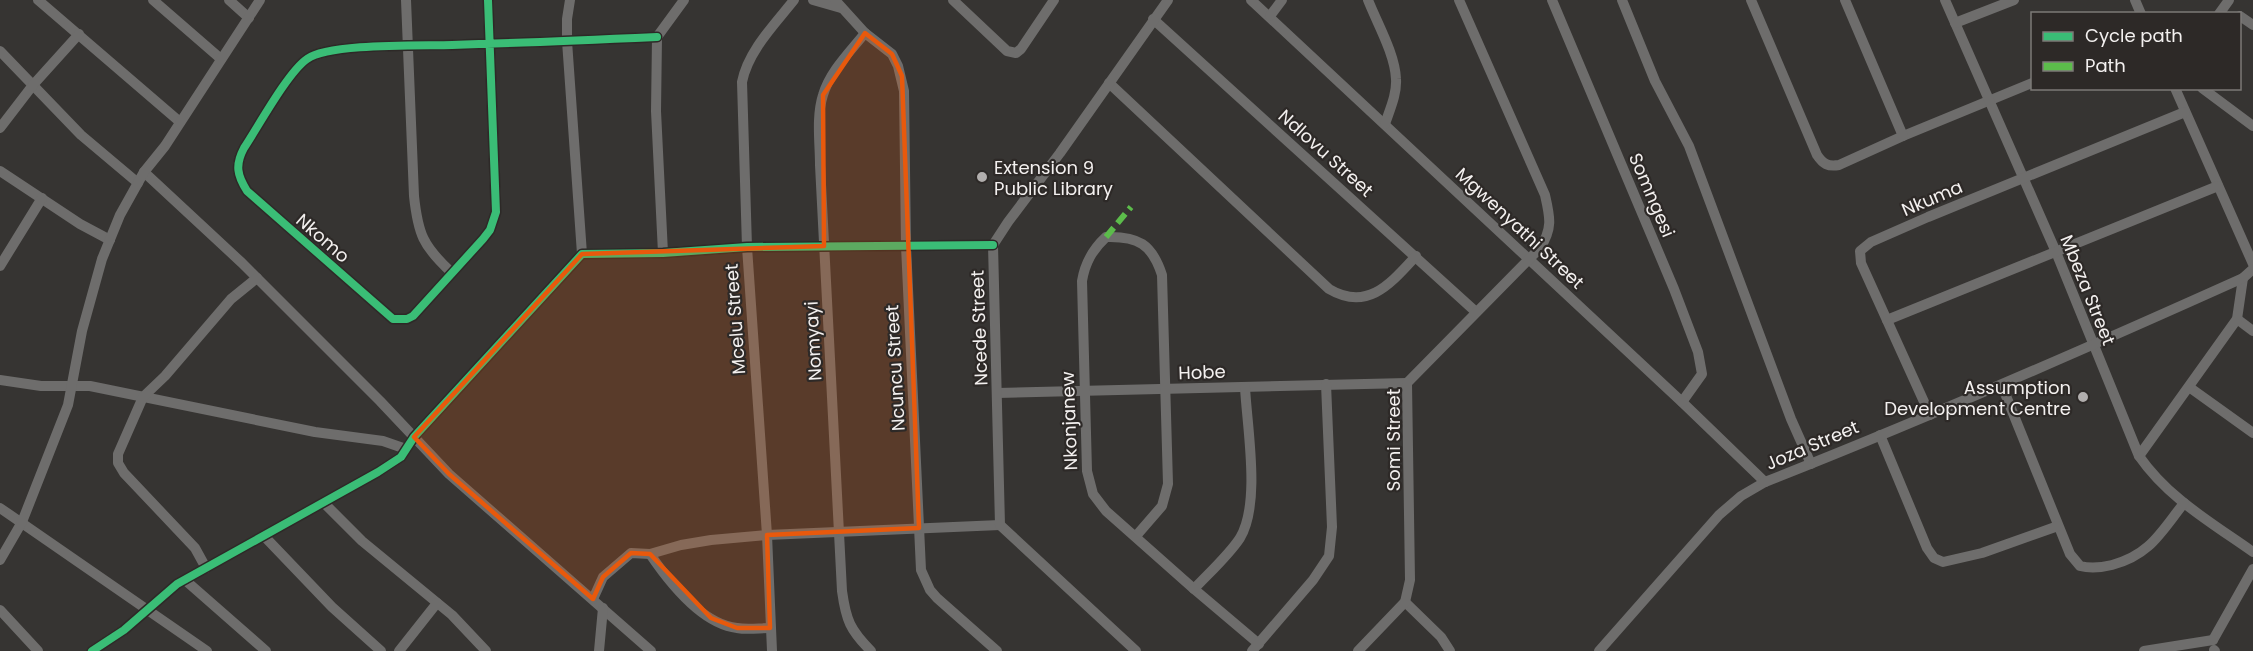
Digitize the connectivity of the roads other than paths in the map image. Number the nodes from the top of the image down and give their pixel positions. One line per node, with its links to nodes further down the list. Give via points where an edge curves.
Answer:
1 (38, 0): 31 (street)
2 (153, 0): 24 (street)
3 (229, 0): 27 (street)
4 (260, 0): 27 (street)
5 (406, 0): 35 (street)
6 (488, 0): 34 (street)
7 (570, 0): 33 (street)
8 (684, 0): 32 (street)
9 (794, 0): 60 (street, Mcelu Street, via 754,54 744,75)
10 (813, 0): 25 (street)
11 (952, 0): 12 (street, via 1007,51 1016,53)
12 (1054, 0)
13 (1168, 0): 28 (street, Ncede Street)
14 (1251, 0): 26 (street, Mgwenyathi Street)
15 (1282, 0): 26 (street)
16 (1368, 0): 46 (street, via 1397,80)
17 (1459, 0): 65 (street, Somi Street, via 1545,195 1548,236)
18 (1552, 0): 88 (street, Somngesi, via 1698,351 1702,374)
19 (1622, 0): 95 (street, via 1654,81 1689,146)
20 (1751, 0): 49 (street, via 1822,162 1839,165)
21 (1845, 0): 49 (street)
22 (1945, 0): 29 (street, Mbeza Street)
23 (2014, 0): 29 (street)
24 (166, 4): 37 (street)
25 (838, 4): 30 (street)
26 (1270, 16): 46 (street, Mgwenyathi Street)
27 (249, 18): 37 (street)
28 (1153, 19): 38 (street, Ncede Street); 64 (street, Ndlovu Street)
29 (1955, 23): 43 (street, Mbeza Street)
30 (865, 33): 58 (street, Nomyayi, via 840,64 823,95 819,119); 59 (street, Ncuncu Street, via 892,54 904,91)
31 (79, 34): 40 (street); 45 (street)
32 (657, 37): 33 (street, Nkomo); 62 (street, via 656,111)
33 (567, 41): 34 (street, Nkomo); 63 (street)
34 (490, 44): 35 (street, Nkomo); 69 (street, Nkomo, via 496,212 490,230)
35 (409, 46): 69 (street, via 418,228 430,251); 69 (street, Nkomo, via 340,49 306,60 244,148 237,160 237,172 247,191 393,319 413,316)
36 (0, 51): 40 (street)
37 (221, 59): 45 (street)
38 (1109, 83): 57 (street, Ncede Street); 64 (street, via 1337,294 1354,298 1375,293 1394,280)
39 (2031, 83): 43 (street)
40 (33, 85): 48 (street); 53 (street, via 81,135)
41 (2176, 90): 44 (street)
42 (2205, 90): 47 (street)
43 (1988, 101): 49 (street); 52 (street, Mbeza Street)
44 (2186, 112): 52 (street, Nkuma); 54 (street)
45 (180, 122): 51 (street)
46 (1385, 123): 65 (street, Mgwenyathi Street)
47 (2253, 126)
48 (0, 128)
49 (1903, 136)
50 (0, 171): 55 (street)
51 (144, 172): 53 (street); 70 (street)
52 (2022, 177): 61 (street, Mbeza Street); 74 (street, Nkuma, via 1863,247 1861,263)
53 (138, 183): 56 (street)
54 (2218, 186): 61 (street); 66 (street)
55 (42, 198): 56 (street); 67 (street)
56 (110, 240): 80 (street, via 82,331)
57 (993, 245): 59 (street); 86 (street, Ncede Street)
58 (824, 246): 59 (street); 60 (street); 104 (street, Nomyayi)
59 (906, 246): 103 (street, Ncuncu Street)
60 (747, 247): 62 (street); 105 (street, Mcelu Street)
61 (2055, 252): 74 (street); 76 (street, Mbeza Street)
62 (663, 253): 63 (street)
63 (582, 254): 92 (street)
64 (1416, 256): 72 (street, Ndlovu Street)
65 (1530, 259): 72 (street, Somi Street); 88 (street, Mgwenyathi Street)
66 (2253, 264)
67 (0, 266)
68 (2253, 269): 71 (street, Joza Street)
69 (451, 272)
70 (257, 278): 87 (street, via 231,299); 92 (street)
71 (2243, 278): 73 (street); 76 (street, Joza Street)
72 (1476, 312): 78 (street, Somi Street)
73 (2237, 319): 75 (street); 83 (street)
74 (1887, 320): 89 (street, Nkuma)
75 (2253, 331)
76 (2093, 346): 81 (street, Joza Street); 94 (street, Mbeza Street)
77 (0, 380): 80 (street, via 41,386)
78 (1407, 383): 79 (street, Hobe); 116 (street, Somi Street, via 1411,562)
79 (1326, 384): 82 (street, Hobe); 122 (street, via 1332,527 1329,556)
80 (72, 385): 87 (street); 100 (street, via 68,405)
81 (2002, 386): 89 (street, Joza Street); 102 (street)
82 (1245, 387): 84 (street, Hobe); 114 (street, via 1251,476 1246,524 1239,539)
83 (2189, 387): 90 (street); 94 (street)
84 (1165, 390): 85 (street, Hobe); 85 (street, Nkonjanew, via 1163,289 1157,261 1151,250 1137,241 1106,237 1091,253 1083,270); 107 (street, via 1169,466 1166,496)
85 (1086, 392): 86 (street, Hobe); 107 (street, Nkonjanew, via 1089,484 1098,502)
86 (997, 393): 101 (street, Ncede Street)
87 (143, 397): 93 (street, via 315,432 383,441); 111 (street, via 124,435 118,463 195,548)
88 (1682, 402): 96 (street, Mgwenyathi Street)
89 (1930, 415): 91 (street, Joza Street)
90 (2253, 433)
91 (1880, 435): 95 (street, Joza Street); 102 (street, via 1934,558 1943,562 1955,560)
92 (414, 437): 93 (street); 115 (street, via 449,474)
93 (406, 449): 97 (street, via 401,457)
94 (2139, 456): 98 (street, Mbeza Street, via 2152,474)
95 (1811, 464): 96 (street, Joza Street)
96 (1765, 482): 139 (street, Joza Street, via 1741,495 1719,515)
97 (324, 503): 106 (street); 117 (street, via 362,541)
98 (2184, 503): 102 (street, via 2141,554 2099,568 2080,566); 108 (street, Mbeza Street)
99 (0, 508): 100 (street)
100 (22, 522): 110 (street); 120 (street)
101 (1000, 525): 103 (street); 136 (street)
102 (2058, 526)
103 (919, 528): 104 (street); 135 (street, Ncuncu Street, via 921,570 930,590)
104 (840, 532): 105 (street); 134 (street, Nomyayi, via 846,616 855,634)
105 (767, 535): 109 (street, via 702,542); 121 (street, Mcelu Street)
106 (264, 536): 111 (street); 128 (street)
107 (1136, 536): 114 (street, Nkonjanew)
108 (2253, 552)
109 (650, 554): 115 (street, via 631,553 603,577); 121 (street, via 678,589 711,618 737,628)
110 (0, 560)
111 (206, 568): 113 (street)
112 (2253, 569): 123 (street)
113 (185, 580): 120 (street); 127 (street)
114 (1194, 589): 122 (street, Nkonjanew)
115 (593, 599): 118 (street)
116 (1404, 602): 137 (street); 138 (street, via 1441,637)
117 (437, 603): 129 (street); 130 (street)
118 (603, 608): 131 (street); 132 (street)
119 (0, 610): 124 (street)
120 (148, 610): 125 (street); 126 (street)
121 (770, 628): 133 (street, Mcelu Street)
122 (1256, 647)
123 (2214, 648): 140 (street)
124 (38, 651)
125 (92, 651)
126 (207, 651)
127 (266, 651)
128 (381, 651)
129 (399, 651)
130 (486, 651)
131 (599, 651)
132 (651, 651)
133 (771, 651)
134 (871, 651)
135 (997, 651)
136 (1136, 651)
137 (1358, 651)
138 (1450, 651)
139 (1599, 651)
140 (2144, 651)

